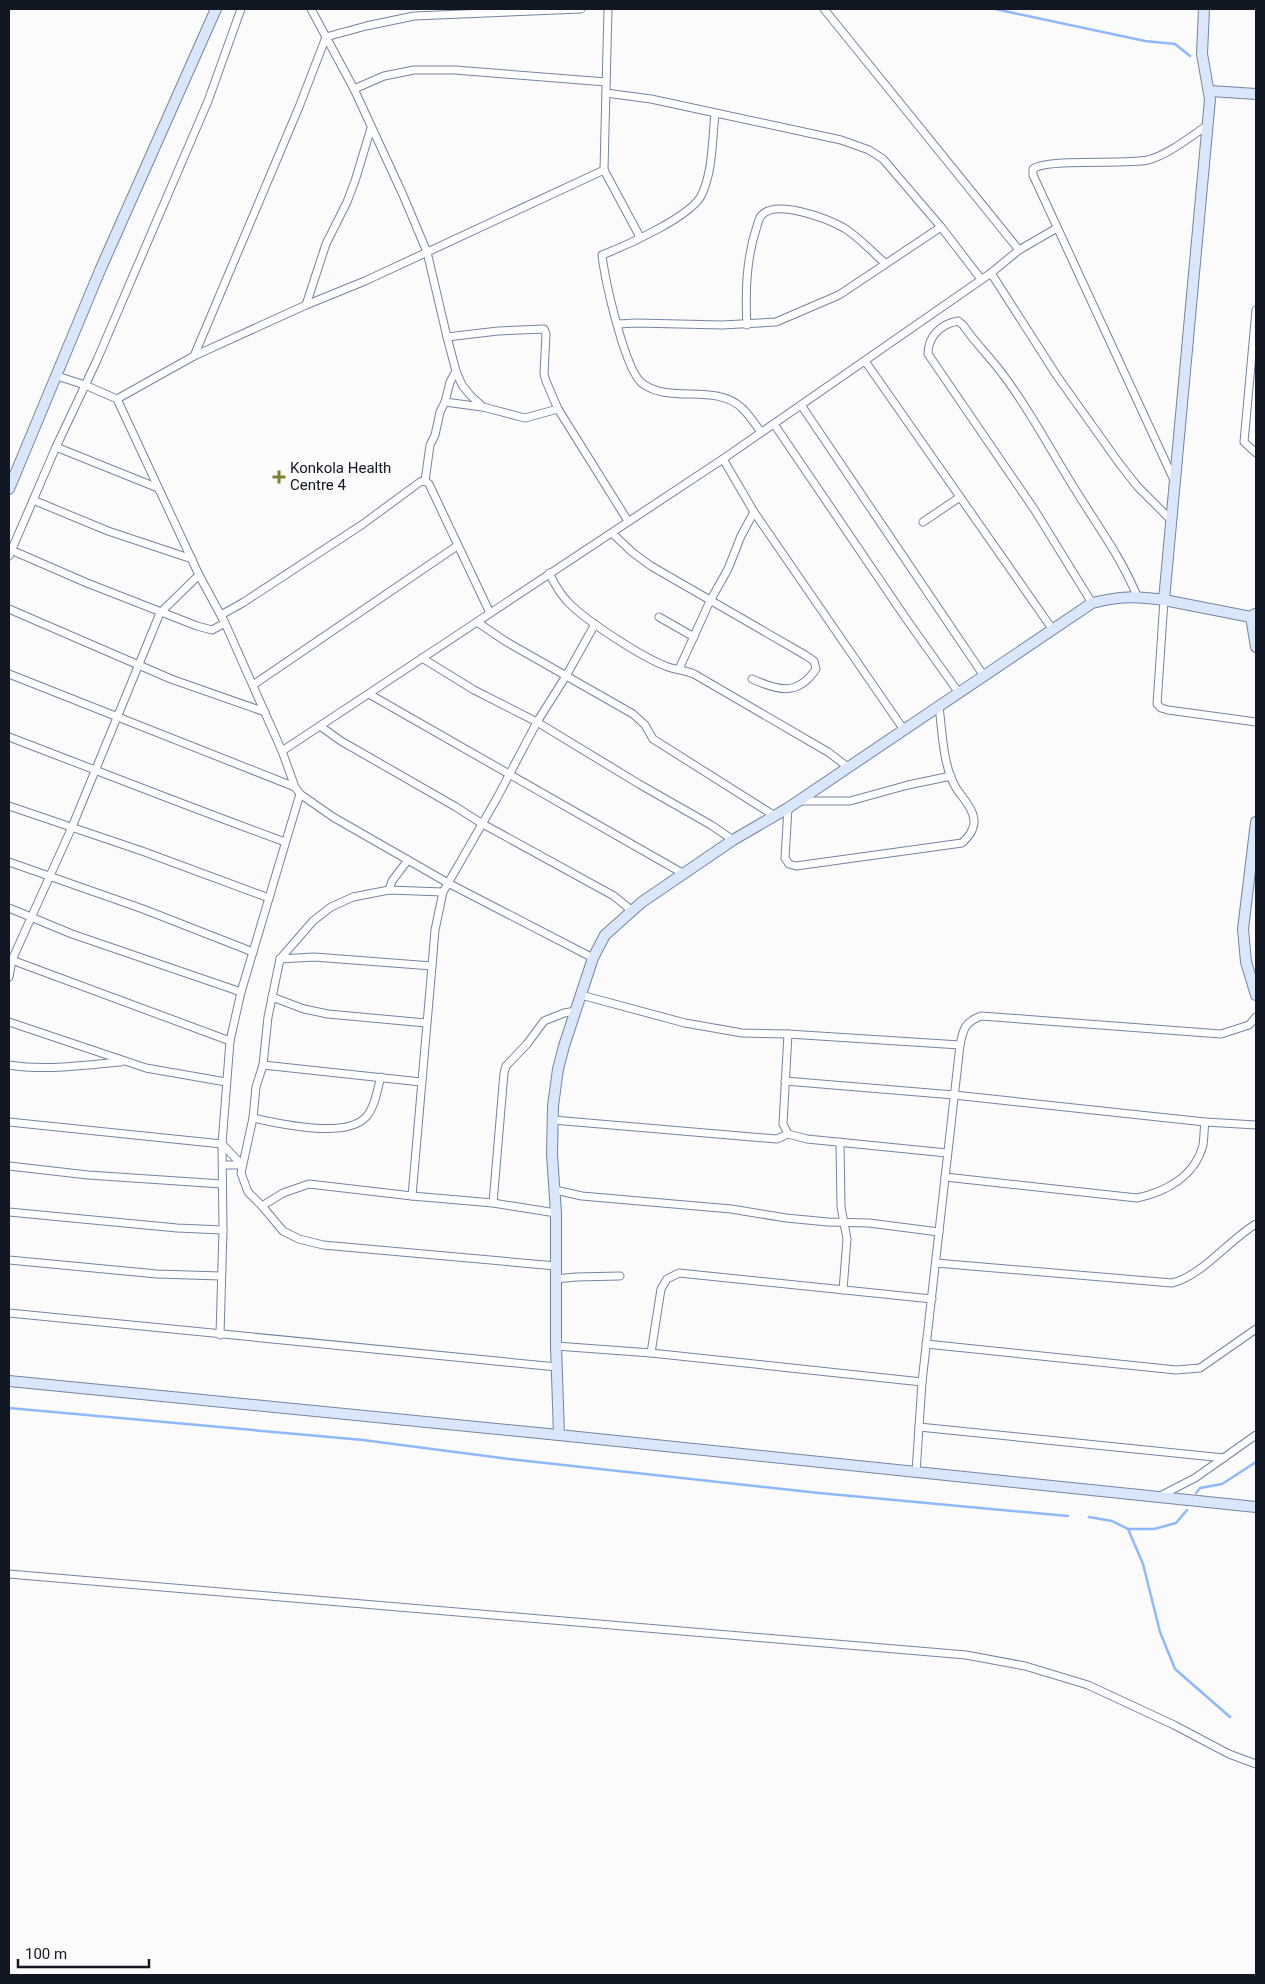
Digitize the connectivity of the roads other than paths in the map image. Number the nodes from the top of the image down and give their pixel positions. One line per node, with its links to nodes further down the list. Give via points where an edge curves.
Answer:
1 (216, 9): 35 (street, via 101,268)
2 (241, 9): 36 (street, via 208,101)
3 (311, 9): 9 (street)
4 (581, 9): 8 (street)
5 (608, 9): 10 (street)
6 (824, 9): 22 (street)
7 (1204, 9): 12 (street, via 1202,54)
8 (414, 12): 9 (street)
9 (326, 37): 11 (street); 32 (street)
10 (606, 82): 11 (street, via 455,70 414,70 384,76); 13 (street)
11 (354, 89): 17 (street)
12 (1210, 91): 14 (street); 16 (street)
13 (606, 93): 15 (street, via 651,99); 18 (street)
14 (1256, 94)
15 (715, 114): 19 (street, via 841,140 868,150 883,159); 21 (street, via 702,195 692,208)
16 (1208, 125): 20 (street, via 1149,160 1037,166 1033,175); 48 (street)
17 (371, 128): 23 (street); 27 (street, via 355,181 326,244)
18 (604, 170): 21 (street); 23 (street)
19 (941, 227): 24 (street); 26 (street)
20 (1057, 228): 22 (street); 48 (street)
21 (640, 237): 29 (street, via 602,255)
22 (1019, 250): 25 (street)
23 (427, 252): 27 (street); 31 (street)
24 (885, 263): 30 (street, via 821,304 776,322); 30 (street, via 846,230 830,221 784,208 769,210 761,216 754,236 745,296)
25 (991, 273): 26 (street); 56 (street, via 1057,376 1119,463)
26 (981, 279): 33 (street)
27 (306, 305): 32 (street)
28 (1256, 310): 45 (street, via 1244,442)
29 (618, 324): 30 (street); 43 (street, via 630,365 643,384 654,390 723,398 742,408)
30 (747, 325)
31 (447, 337): 34 (street); 41 (street, via 544,329 544,374)
32 (194, 356): 37 (street)
33 (865, 360): 39 (street); 51 (street)
34 (456, 371): 38 (street); 40 (street, via 470,395)
35 (57, 376): 36 (street); 50 (street)
36 (85, 385): 37 (street); 44 (street)
37 (117, 399): 49 (street)
38 (445, 402): 40 (street); 47 (street, via 430,445)
39 (801, 405): 42 (street); 84 (street)
40 (483, 407): 41 (street, via 525,418)
41 (558, 409): 54 (street)
42 (774, 424): 43 (street); 87 (street)
43 (761, 432): 46 (street)
44 (56, 448): 49 (street); 52 (street)
45 (1256, 453)
46 (723, 459): 53 (street); 54 (street)
47 (425, 481): 58 (street); 70 (street)
48 (1176, 483): 56 (street)
49 (158, 488): 60 (street)
50 (9, 489)
51 (960, 498): 55 (street); 76 (street)
52 (33, 500): 59 (street); 60 (street, via 108,531)
53 (754, 512): 65 (street); 95 (street)
54 (628, 521): 57 (street)
55 (923, 522)
56 (1172, 522): 64 (street)
57 (612, 533): 61 (street); 65 (street, via 650,566)
58 (457, 546): 69 (street); 86 (street)
59 (10, 553): 68 (street)
60 (192, 560): 62 (street)
61 (549, 573): 69 (street); 75 (street, via 568,602)
62 (199, 575): 68 (street); 70 (street)
63 (1136, 596): 64 (street); 66 (street); 66 (street, via 1107,537 1020,398 963,325 958,321 949,322 928,343 928,354 1034,510)
64 (1164, 600): 71 (street); 93 (street, via 1157,704 1168,710)
65 (710, 601): 77 (street); 85 (street, via 805,655 814,661 816,669 803,685 794,688 771,686)
66 (1092, 603): 76 (street)
67 (9, 609): 80 (street)
68 (160, 613): 74 (street, via 212,630); 80 (street)
69 (490, 613): 73 (street)
70 (221, 615): 74 (street)
71 (1253, 615): 78 (street)
72 (659, 617): 77 (street)
73 (477, 622): 79 (street); 83 (street)
74 (225, 623): 86 (street)
75 (595, 624): 81 (street, via 642,654); 83 (street)
76 (1053, 630): 84 (street)
77 (694, 637): 81 (street)
78 (1256, 647)
79 (422, 658): 88 (street); 92 (street, via 474,690)
80 (138, 665): 90 (street); 91 (street)
81 (678, 669): 98 (street, via 694,674 828,752)
82 (9, 674): 91 (street)
83 (566, 676): 92 (street); 107 (street, via 633,714 654,739)
84 (984, 676): 87 (street)
85 (752, 679)
86 (253, 685): 90 (street)
87 (959, 693): 89 (street)
88 (369, 694): 94 (street); 100 (street)
89 (939, 706): 95 (street); 101 (street)
90 (266, 712): 97 (street)
91 (117, 716): 99 (street); 102 (street)
92 (537, 722): 100 (street); 111 (street)
93 (1256, 722)
94 (320, 726): 97 (street); 109 (street, via 341,742)
95 (904, 730): 98 (street)
96 (9, 737): 99 (street)
97 (282, 751): 102 (street)
98 (848, 767): 104 (street)
99 (95, 770): 110 (street); 112 (street)
100 (509, 775): 109 (street); 115 (street)
101 (950, 776): 104 (street, via 850,802); 106 (street, via 971,810 974,822 962,843 789,864 785,858)
102 (295, 787): 103 (street)
103 (300, 794): 112 (street); 113 (street)
104 (797, 801): 106 (street)
105 (9, 806): 110 (street)
106 (788, 808): 107 (street)
107 (775, 816): 111 (street)
108 (1256, 822): 132 (street, via 1243,929 1246,962)
109 (481, 823): 117 (street); 122 (street, via 614,896)
110 (72, 827): 116 (street); 120 (street)
111 (733, 840): 115 (street)
112 (285, 842): 120 (street)
113 (408, 860): 117 (street); 118 (street)
114 (9, 862): 116 (street)
115 (684, 874): 122 (street)
116 (50, 877): 123 (street); 124 (street)
117 (448, 883): 119 (street); 125 (street)
118 (389, 890): 119 (street); 126 (street, via 353,897 331,907 313,921)
119 (443, 892): 128 (street)
120 (269, 898): 124 (street)
121 (9, 908): 123 (street)
122 (632, 910): 125 (street, via 605,935)
123 (32, 917): 127 (street); 130 (street)
124 (252, 952): 130 (street)
125 (593, 958): 131 (street)
126 (280, 959): 128 (street, via 314,957); 133 (street)
127 (10, 960): 129 (street); 139 (street)
128 (432, 966): 137 (street)
129 (9, 978)
130 (241, 992): 139 (street)
131 (581, 995): 134 (street); 138 (street, via 684,1023 742,1033)
132 (1256, 995)
133 (272, 997): 137 (street, via 328,1014); 143 (street)
134 (576, 1011): 150 (street, via 558,1069); 165 (street, via 564,1012 544,1021 506,1066 498,1118)
135 (1255, 1020): 140 (street, via 1221,1034 981,1016 970,1020 964,1027)
136 (9, 1022): 141 (street)
137 (426, 1024): 147 (street)
138 (788, 1034): 140 (street); 145 (street)
139 (230, 1041): 146 (street)
140 (960, 1045): 148 (street)
141 (124, 1061): 142 (street, via 68,1068); 146 (street)
142 (9, 1065)
143 (263, 1065): 144 (street); 149 (street, via 256,1087)
144 (381, 1077): 147 (street); 149 (street, via 371,1109 356,1126 314,1128)
145 (785, 1081): 148 (street); 154 (street, via 783,1124)
146 (226, 1082): 156 (street)
147 (421, 1082): 164 (street)
148 (954, 1095): 152 (street); 157 (street)
149 (253, 1118): 159 (street)
150 (553, 1120): 154 (street, via 777,1140); 163 (street)
151 (9, 1122): 156 (street)
152 (1205, 1122): 153 (street); 161 (street, via 1203,1145 1195,1164 1177,1182 1158,1194 1137,1198)
153 (1256, 1125)
154 (788, 1134): 155 (street)
155 (840, 1142): 157 (street); 169 (street)
156 (222, 1144): 158 (street); 159 (street)
157 (947, 1153): 161 (street)
158 (222, 1165): 159 (street); 162 (street)
159 (242, 1165): 166 (street, via 241,1173 248,1192)
160 (9, 1166): 162 (street)
161 (945, 1177): 172 (street)
162 (222, 1184): 171 (street)
163 (555, 1190): 168 (street); 169 (street, via 582,1196)
164 (412, 1196): 165 (street); 166 (street, via 309,1184 283,1193)
165 (493, 1203): 168 (street)
166 (262, 1206): 175 (street, via 283,1231 323,1245)
167 (9, 1212): 171 (street)
168 (556, 1213): 175 (street)
169 (844, 1223): 172 (street); 179 (street, via 847,1239)
170 (1256, 1224): 174 (street, via 1194,1272 1172,1282)
171 (223, 1230): 176 (street)
172 (939, 1232): 174 (street)
173 (9, 1260): 176 (street, via 157,1274)
174 (936, 1263): 180 (street)
175 (556, 1266): 178 (street)
176 (221, 1276): 183 (street)
177 (620, 1276): 178 (street)
178 (555, 1279): 185 (street)
179 (844, 1290): 180 (street); 186 (street, via 679,1273 667,1279 660,1289)
180 (932, 1299): 184 (street)
181 (9, 1313): 183 (street)
182 (1256, 1329): 184 (street, via 1200,1368 1176,1370)
183 (220, 1335): 187 (street)
184 (926, 1344): 189 (street)
185 (556, 1346): 186 (street); 187 (street)
186 (651, 1353): 189 (street)
187 (557, 1368): 191 (street)
188 (9, 1381): 191 (street)
189 (922, 1382): 190 (street)
190 (919, 1427): 193 (street); 194 (street)
191 (559, 1435): 194 (street)
192 (1256, 1435): 193 (street)
193 (1224, 1458): 195 (street)
194 (916, 1472): 195 (street)
195 (1158, 1497): 196 (street)
196 (1256, 1507)
197 (9, 1574): 198 (street, via 966,1655 1025,1666 1088,1685)
198 (1256, 1764)

